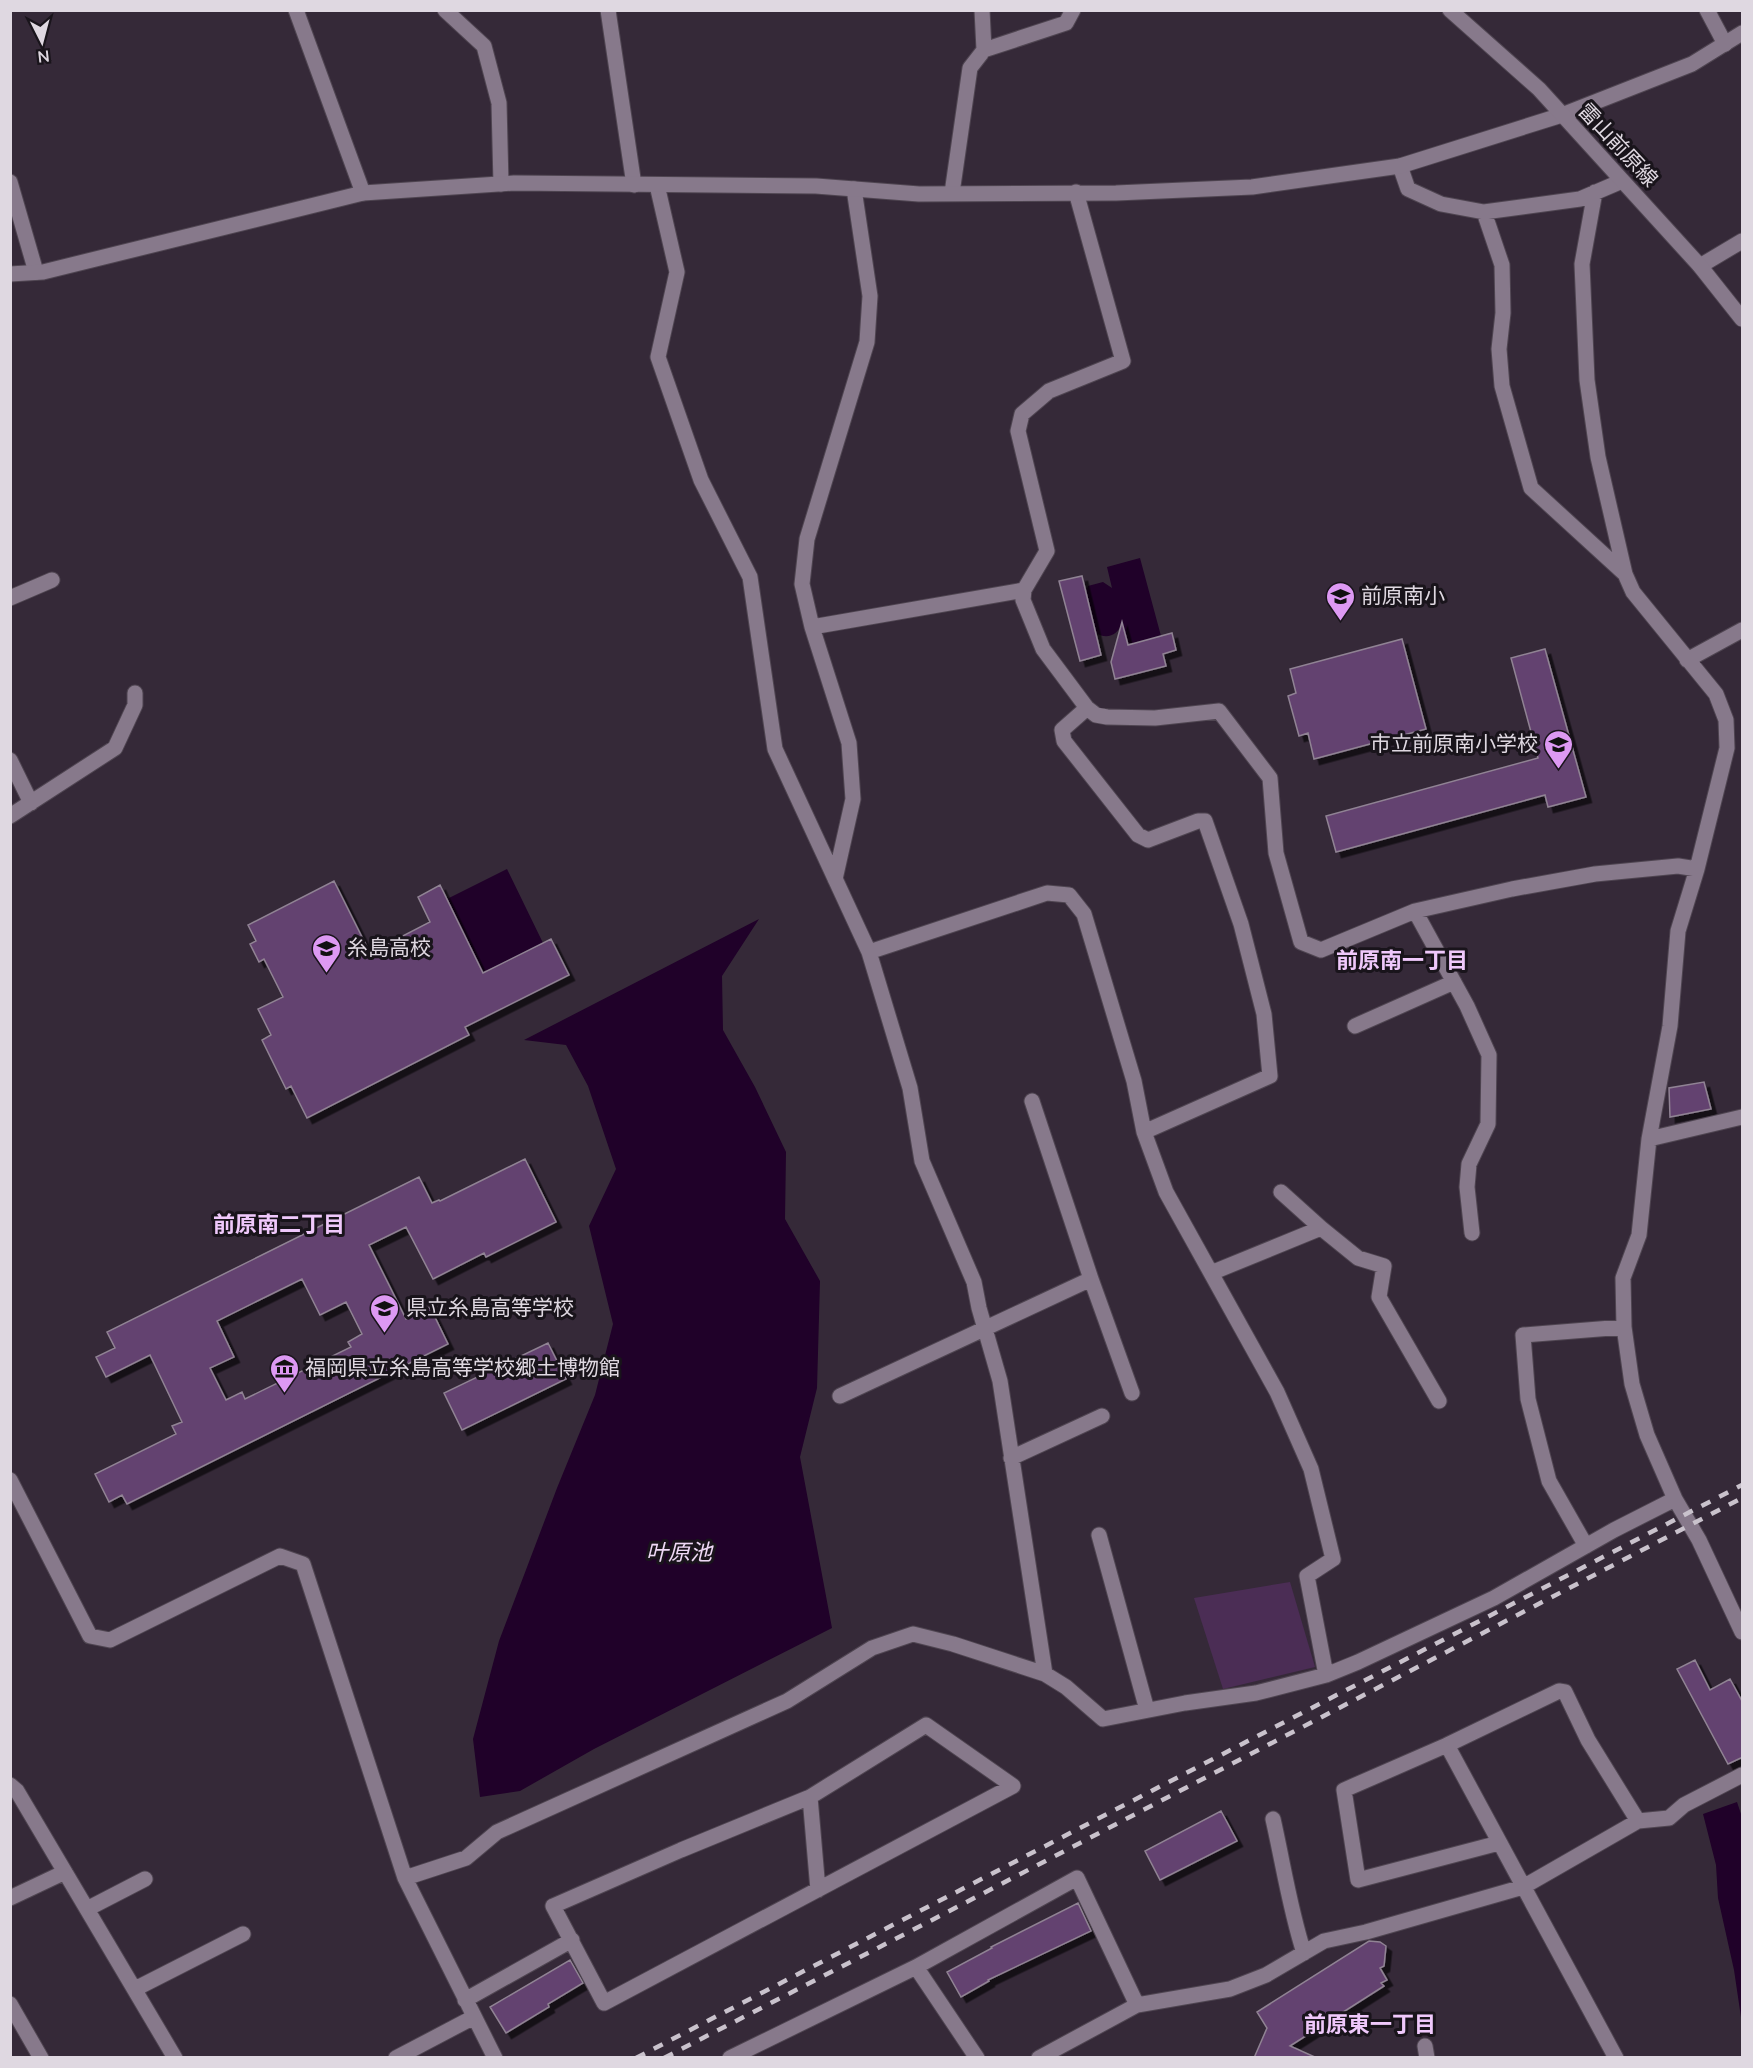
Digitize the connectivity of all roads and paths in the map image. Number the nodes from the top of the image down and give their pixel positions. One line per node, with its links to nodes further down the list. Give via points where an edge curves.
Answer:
1 (296, 10): 21 (street)
2 (445, 10): 15 (street, via 484,46 499,103)
3 (608, 10): 16 (street)
4 (981, 10): 10 (street)
5 (1073, 10): 10 (street, via 1066,23)
6 (1450, 10): 11 (street, 雷山前原線)
7 (1707, 10): 9 (street)
8 (1743, 33): 9 (street)
9 (1725, 44): 11 (street, via 1692,64)
10 (984, 50): 22 (street, via 970,68)
11 (1562, 115): 12 (street); 13 (street, 雷山前原線)
12 (1400, 166): 19 (street, via 1252,187); 23 (street, via 1408,189 1441,204)
13 (1622, 181): 20 (street); 25 (street, 雷山前原線)
14 (10, 182): 26 (street)
15 (501, 184): 16 (street); 21 (street)
16 (634, 185): 17 (street)
17 (657, 185): 18 (street); 42 (street, via 677,272 658,357 701,480 750,577 775,749)
18 (854, 189): 22 (street); 33 (street, via 870,296 867,342 807,539 802,584)
19 (1076, 192): 22 (street); 31 (street, via 1123,361 1049,391 1022,414 1018,431 1047,551)
20 (1595, 192): 23 (street, via 1580,199); 29 (street, via 1582,264 1587,380 1598,457)
21 (363, 193): 26 (street)
22 (952, 194)
23 (1484, 212): 29 (street, via 1502,265 1502,386 1531,488)
24 (1743, 241): 25 (street)
25 (1700, 266): 28 (street, 雷山前原線)
26 (36, 272): 27 (street)
27 (10, 274)
28 (1743, 319)
29 (1624, 574): 35 (street, via 1633,592)
30 (52, 580): 32 (street)
31 (1024, 590): 33 (street); 37 (street, via 1023,600 1043,649)
32 (10, 597)
33 (812, 627): 42 (street, via 849,743 853,799)
34 (1743, 630): 35 (street)
35 (1687, 660): 41 (street, via 1716,694 1726,720 1727,748)
36 (135, 693): 39 (street, via 135,705 115,748)
37 (1087, 708): 43 (street, via 1107,717 1155,718 1219,711 1270,778 1276,853 1301,942 1321,950); 49 (street, via 1062,730 1064,741 1137,835 1148,840 1205,821 1241,924 1264,1014 1270,1076)
38 (10, 760): 39 (street)
39 (31, 803): 40 (street)
40 (10, 816)
41 (1697, 870): 43 (street, via 1678,866 1595,874); 50 (street, via 1678,930 1670,1026)
42 (835, 879): 44 (street)
43 (1415, 911): 45 (street)
44 (869, 952): 49 (street, via 1047,893 1069,895 1084,915 1134,1081); 57 (street, via 910,1088 922,1161 974,1282)
45 (1454, 982): 46 (street); 53 (street, via 1489,1055 1488,1124 1469,1164)
46 (1355, 1026)
47 (1032, 1101): 55 (street)
48 (1743, 1118): 50 (street)
49 (1144, 1132): 54 (street, via 1166,1192)
50 (1649, 1139): 56 (street, via 1639,1235 1623,1278)
51 (1281, 1192): 52 (street)
52 (1321, 1228): 54 (street); 60 (street, via 1358,1258 1384,1266 1379,1297)
53 (1472, 1233)
54 (1211, 1273): 69 (street, via 1277,1392 1311,1469 1333,1560 1306,1576)
55 (1091, 1279): 57 (street); 58 (street)
56 (1624, 1327): 64 (street, via 1639,1413); 66 (street, via 1523,1335 1528,1399 1548,1481)
57 (984, 1329): 59 (street); 62 (street, via 1000,1382)
58 (1132, 1393)
59 (840, 1396)
60 (1439, 1401)
61 (1102, 1416): 62 (street)
62 (1011, 1458): 68 (street)
63 (12, 1488): 80 (street, via 90,1636 110,1640 280,1556 303,1564)
64 (1675, 1499): 66 (street); 67 (street)
65 (1099, 1535): 70 (street)
66 (1586, 1546): 69 (street, via 1494,1598)
67 (1743, 1632)
68 (1045, 1674): 70 (street, via 1103,1719); 80 (street, via 913,1634 872,1648 787,1701 497,1833 466,1858)
69 (1326, 1675): 70 (street, via 1256,1693)
70 (1147, 1710)
71 (1447, 1744): 76 (street, via 1553,1692 1565,1692 1588,1740); 77 (street); 77 (street, via 1344,1790 1358,1881)
72 (1743, 1775): 76 (street, via 1684,1805 1669,1818)
73 (13, 1790): 78 (street)
74 (810, 1797): 82 (street); 82 (street, via 926,1725 1012,1786); 86 (street, via 554,1906)
75 (1273, 1819): 87 (street)
76 (1638, 1821): 81 (street)
77 (1499, 1843): 81 (street)
78 (65, 1872): 83 (street); 84 (street)
79 (145, 1878): 84 (street)
80 (405, 1878): 90 (street)
81 (1523, 1887): 87 (street, via 1324,1941); 101 (street)
82 (818, 1890): 86 (street, via 604,2003)
83 (10, 1898)
84 (87, 1909): 89 (street)
85 (243, 1934): 89 (street)
86 (572, 1940): 90 (street)
87 (1304, 1953): 92 (street, via 1266,1975 1230,1989)
88 (916, 1967): 92 (street, via 1077,1878); 98 (street); 99 (street)
89 (135, 1989): 95 (street)
90 (465, 2000): 93 (street)
91 (10, 2004): 94 (street)
92 (1137, 2005): 100 (street)
93 (474, 2016): 96 (street); 97 (street)
94 (41, 2058)
95 (175, 2058)
96 (396, 2058)
97 (495, 2058)
98 (730, 2058)
99 (977, 2058)
100 (1039, 2058)
101 (1616, 2058)

